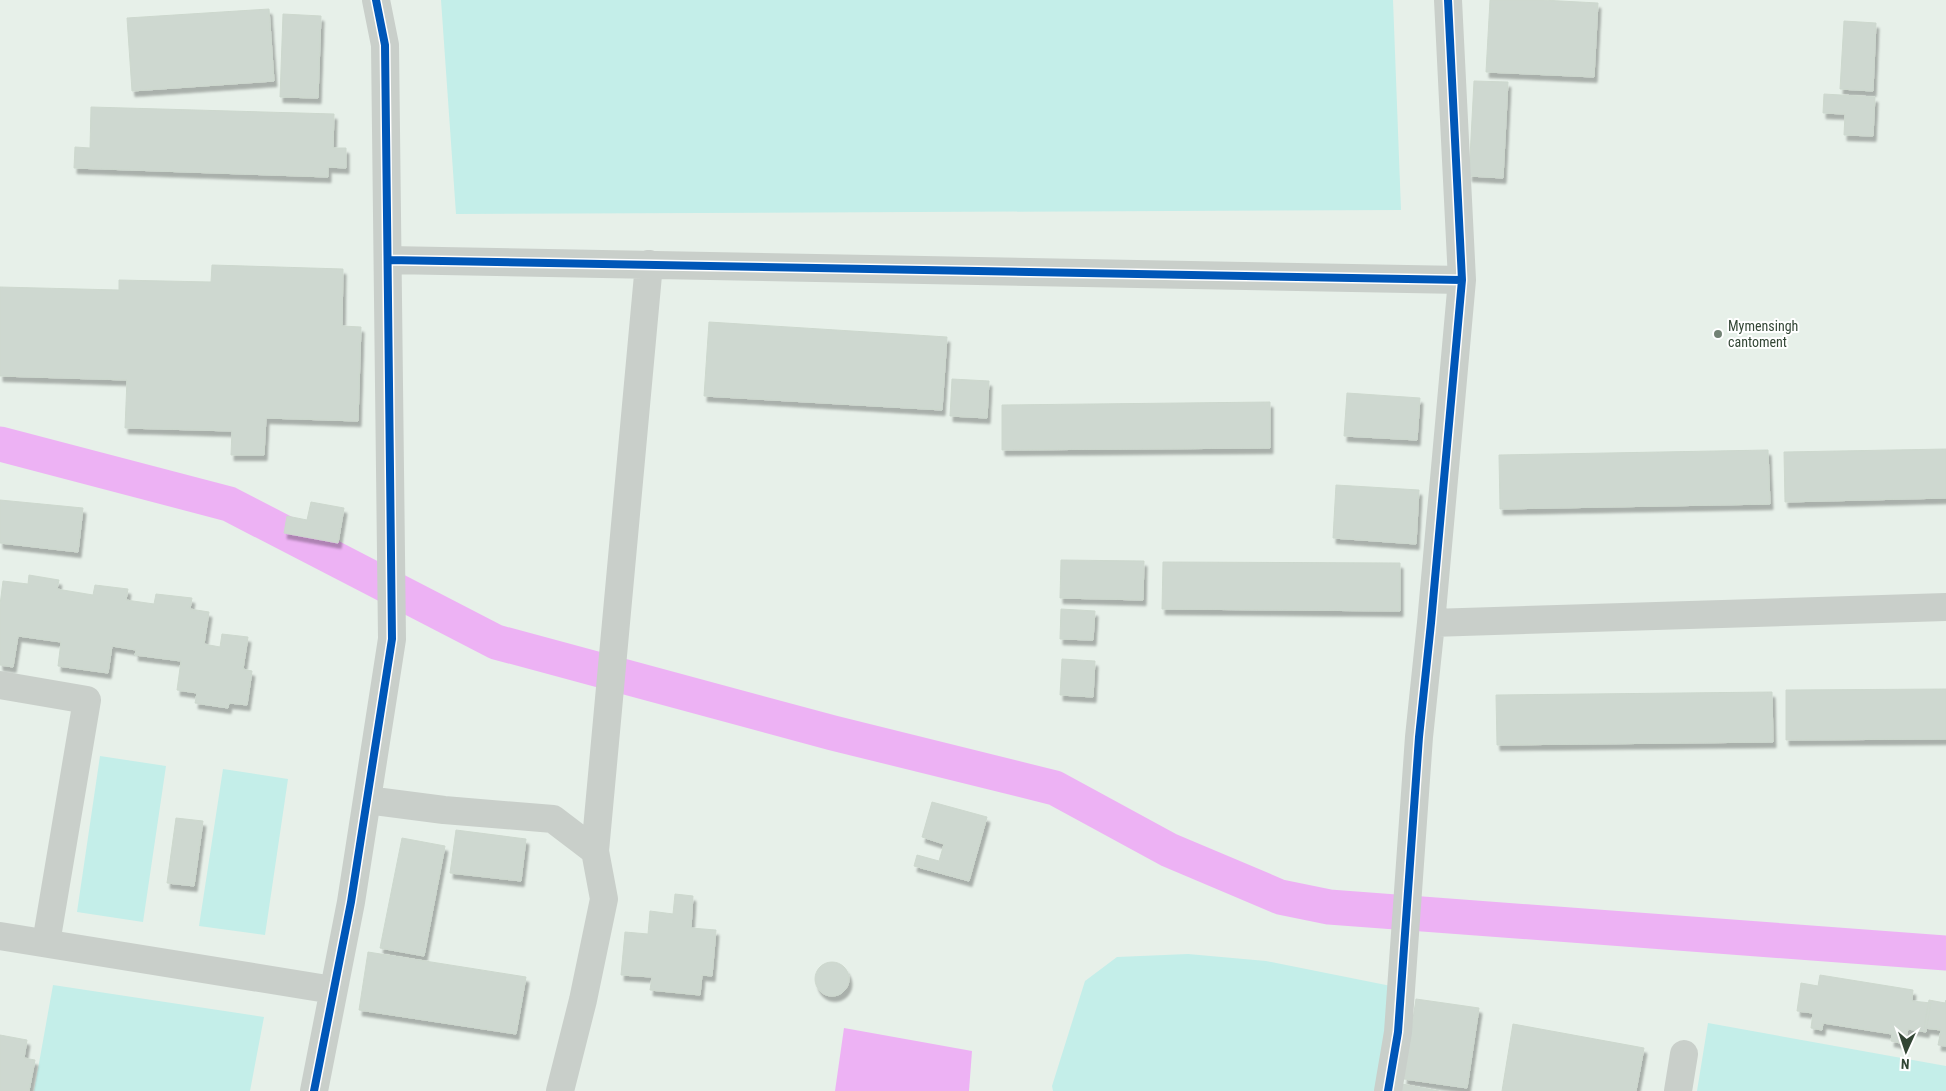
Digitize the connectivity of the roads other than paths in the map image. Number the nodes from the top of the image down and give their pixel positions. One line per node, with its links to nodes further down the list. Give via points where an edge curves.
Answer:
1 (376, 0): 3 (street, via 385,45)
2 (1448, 0): 5 (street)
3 (388, 260): 4 (street); 9 (street, via 392,639)
4 (648, 264): 5 (street); 10 (street)
5 (1462, 280): 7 (street)
6 (1946, 607): 7 (street)
7 (1431, 623): 17 (street, via 1419,737 1398,1032)
8 (0, 685): 12 (street, via 87,700)
9 (367, 800): 10 (street, via 553,819); 13 (street)
10 (595, 851): 16 (street, via 604,899)
11 (0, 936): 12 (street)
12 (46, 943): 13 (street)
13 (333, 990): 15 (street)
14 (1684, 1054): 18 (street)
15 (314, 1091)
16 (560, 1091)
17 (1388, 1091)
18 (1678, 1091)

